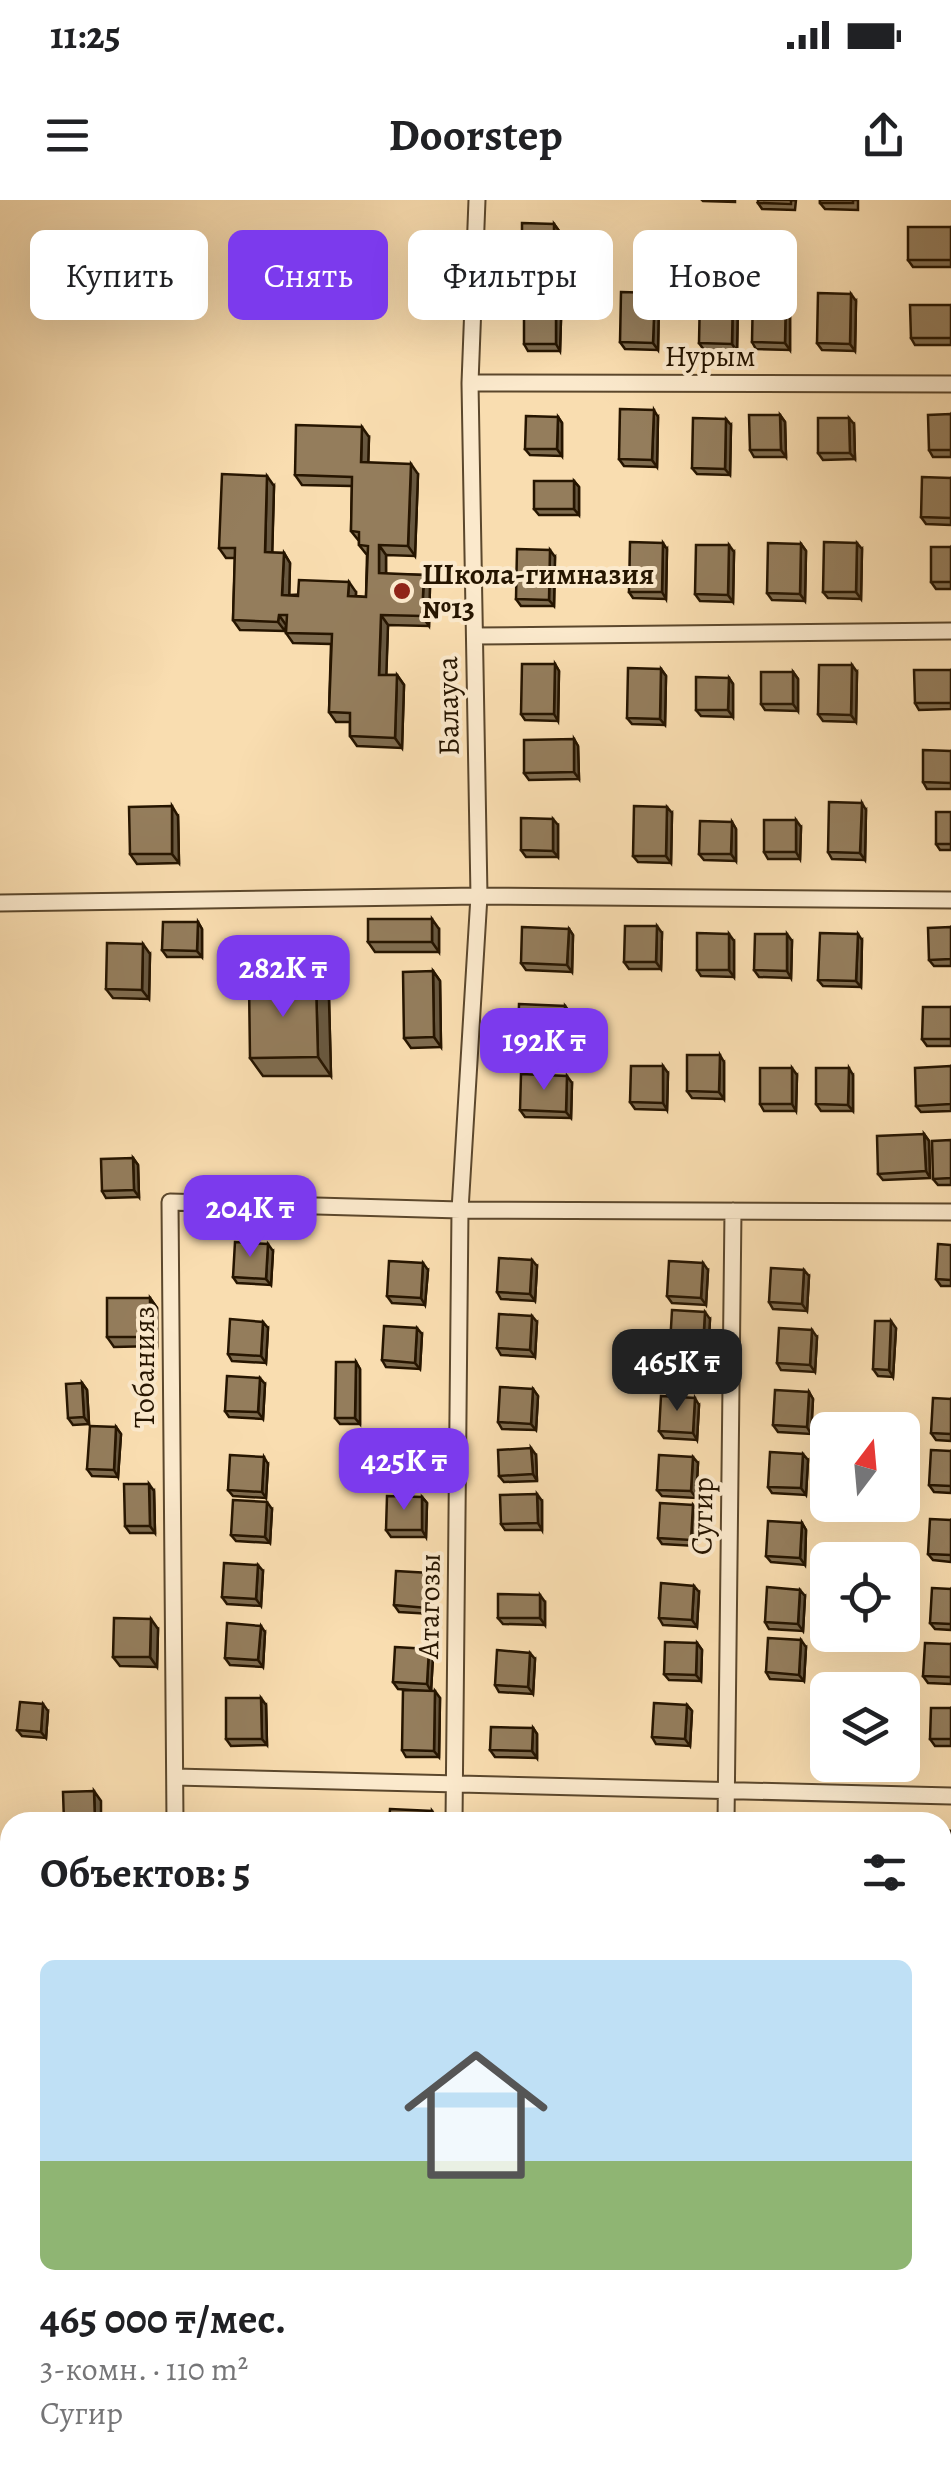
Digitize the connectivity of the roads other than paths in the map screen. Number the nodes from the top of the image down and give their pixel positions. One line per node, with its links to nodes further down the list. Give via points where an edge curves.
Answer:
1 (478, 200): 2 (street, Балауса)
2 (470, 383): 3 (street, Нурым); 5 (street, Балауса)
3 (951, 384)
4 (951, 631): 5 (street)
5 (475, 636): 6 (street, Балауса)
6 (479, 896): 7 (street); 8 (street); 9 (street, Балауса)
7 (951, 900)
8 (0, 903)
9 (460, 1210): 10 (street); 12 (street, Тобанияз, via 170,1202); 13 (street, Атагозы)
10 (733, 1211): 11 (street); 14 (street, Сугир)
11 (951, 1212)
12 (175, 1777): 13 (street); 16 (street, Тобанияз)
13 (454, 1784): 14 (street); 17 (street, Атагозы)
14 (726, 1790): 15 (street); 18 (street, Сугир)
15 (951, 1796)
16 (176, 1812)
17 (454, 1812)
18 (726, 1812)

